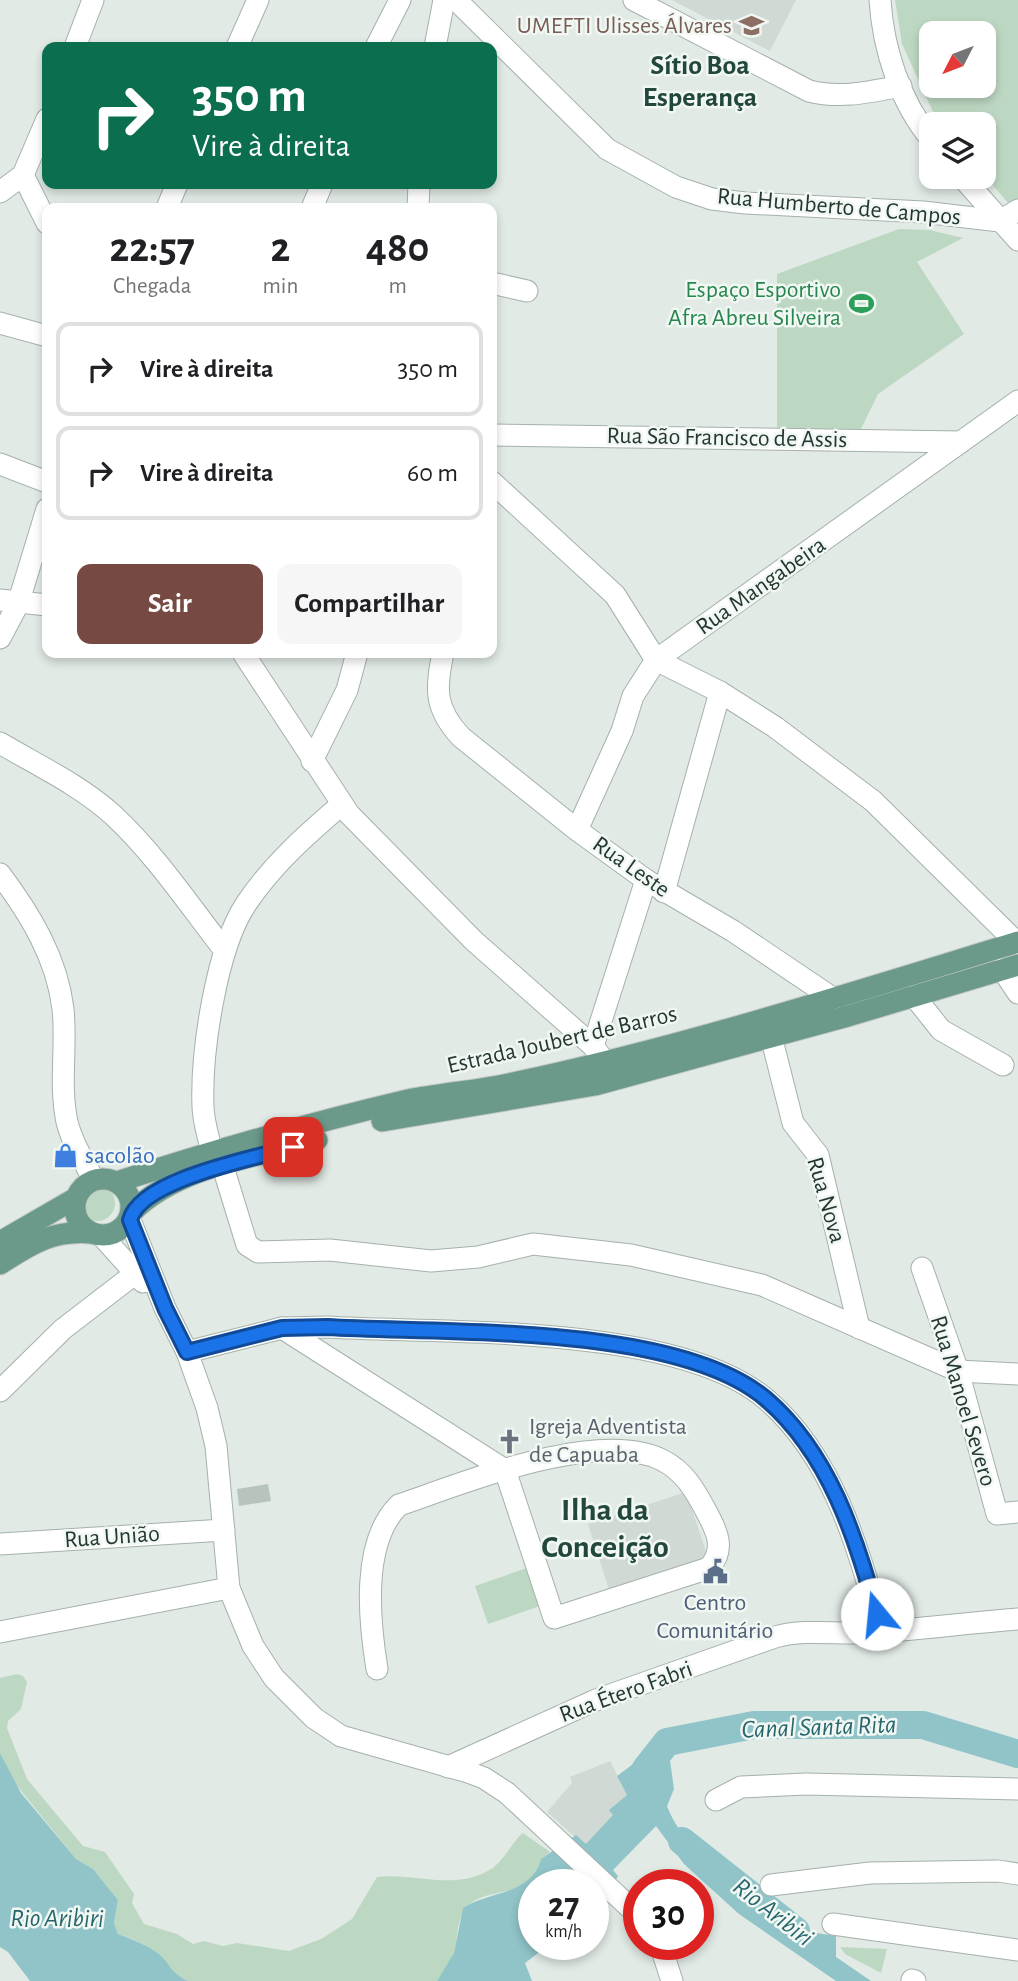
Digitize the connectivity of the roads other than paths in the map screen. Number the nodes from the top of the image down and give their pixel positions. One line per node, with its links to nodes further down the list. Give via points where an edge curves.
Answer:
1 (93, 0): 8 (street)
2 (258, 0): 9 (street)
3 (400, 0): 10 (street)
4 (444, 0): 11 (street)
5 (456, 0): 19 (street, Rua Humberto de Campos, via 607,149 676,187 712,199 745,203)
6 (634, 0): 12 (street, via 809,91 852,95)
7 (880, 0): 12 (street, via 881,26)
8 (77, 42)
9 (239, 42)
10 (379, 42)
11 (436, 42)
12 (901, 86): 13 (street)
13 (919, 118)
14 (42, 131): 15 (street)
15 (23, 175): 17 (street); 18 (street)
16 (976, 189): 19 (street)
17 (0, 192)
18 (42, 213)
19 (1009, 216): 20 (street)
20 (1018, 240)
21 (497, 284): 22 (street)
22 (527, 291)
23 (0, 323): 24 (street)
24 (42, 335)
25 (1018, 401): 27 (street, Rua Mangabeira)
26 (497, 435): 27 (street, Rua São Francisco de Assis)
27 (961, 442): 38 (street, Rua Mangabeira)
28 (0, 464): 29 (street)
29 (42, 480)
30 (497, 487): 38 (street, via 615,595)
31 (42, 521): 32 (street)
32 (9, 602): 33 (street); 34 (street)
33 (42, 605)
34 (0, 638)
35 (246, 658): 41 (street)
36 (356, 658): 41 (street, via 347,690)
37 (442, 658): 43 (street, Rua Leste, via 438,702 444,716 461,737)
38 (656, 660): 39 (street); 43 (street, Rua Mangabeira, via 633,696 622,732)
39 (720, 692): 45 (street); 46 (street, via 881,807)
40 (0, 743): 47 (street, via 112,815 145,848)
41 (312, 761): 42 (street)
42 (341, 805): 47 (street, via 278,862 244,906); 53 (street, via 444,913)
43 (576, 830): 45 (street, Rua Leste)
44 (0, 874): 56 (street, via 33,921 57,981 63,1009 68,1123)
45 (655, 886): 51 (street, Rua Leste, via 733,931); 53 (street)
46 (1017, 943): 51 (main road, Estrada Joubert de Barros)
47 (225, 951): 55 (street, via 204,1054 203,1108)
48 (1010, 967): 49 (street); 50 (main road, Estrada Joubert de Barros)
49 (1018, 993)
50 (914, 996): 52 (main road, Estrada Joubert de Barros); 54 (street, via 941,1030)
51 (834, 999): 53 (main road, Estrada Joubert de Barros)
52 (771, 1036): 55 (main road, Estrada Joubert de Barros, via 595,1085 386,1120); 67 (street, Rua Nova, via 793,1123 818,1155)
53 (598, 1053): 55 (main road, Estrada Joubert de Barros, via 512,1084 408,1101)
54 (1003, 1065)
55 (218, 1160): 57 (main road, Estrada Joubert de Barros); 59 (main road, Estrada Joubert de Barros, via 157,1192); 67 (street, via 247,1245 258,1252 330,1250 431,1261 533,1244 583,1248 670,1262 762,1285)
56 (94, 1180): 57 (main road); 58 (main road)
57 (117, 1182): 59 (main road, via 126,1190)
58 (76, 1198): 60 (main road, via 77,1217); 61 (main road)
59 (131, 1216): 60 (main road, via 123,1229); 65 (street)
60 (96, 1235): 62 (main road, via 65,1231); 64 (street)
61 (0, 1242)
62 (0, 1264)
63 (922, 1268): 69 (street, Rua Manoel Severo)
64 (135, 1273): 65 (street); 71 (street, via 63,1329)
65 (165, 1308): 68 (street)
66 (282, 1328): 68 (street); 72 (street); 78 (street, via 613,1343 698,1363 735,1379 766,1400 796,1432 835,1492)
67 (859, 1328): 69 (street)
68 (187, 1352): 74 (street, via 216,1446)
69 (958, 1371): 70 (street); 73 (street, Rua Manoel Severo, via 997,1514)
70 (1018, 1374)
71 (0, 1391)
72 (505, 1470): 72 (street, via 596,1449 662,1460 691,1482 720,1540 718,1559 709,1569 554,1618); 80 (street, via 399,1505 387,1517 378,1533 370,1604)
73 (1018, 1512)
74 (224, 1530): 75 (street, Rua União); 76 (street)
75 (0, 1544)
76 (229, 1588): 79 (street); 81 (street, via 260,1656 290,1697 314,1718 350,1740)
77 (1018, 1619): 78 (street, Rua Étero Fabri)
78 (881, 1630): 81 (street, Rua Étero Fabri, via 775,1637 596,1700)
79 (0, 1632)
80 (377, 1669)
81 (448, 1766): 86 (street, via 484,1778 508,1793)
82 (1018, 1789): 83 (street, via 806,1784 741,1787)
83 (716, 1800)
84 (1018, 1874): 85 (street, via 870,1873)
85 (771, 1885)
86 (623, 1901)
87 (833, 1924): 88 (street)
88 (1018, 1950)
89 (666, 1960): 90 (street)
90 (673, 1981)

